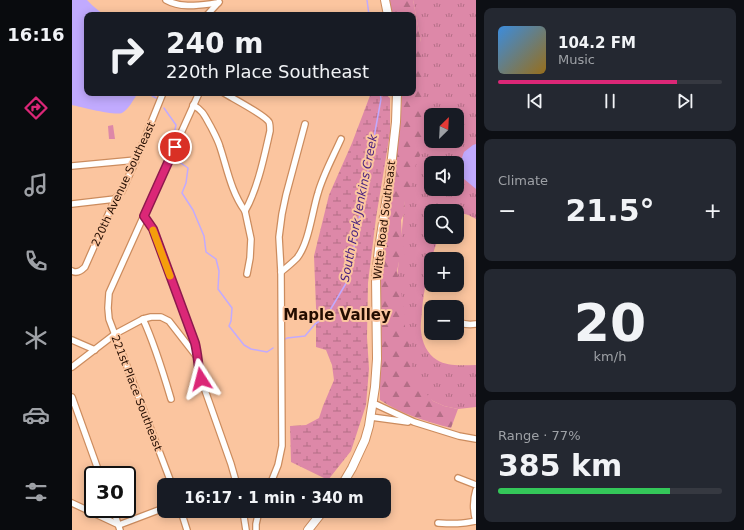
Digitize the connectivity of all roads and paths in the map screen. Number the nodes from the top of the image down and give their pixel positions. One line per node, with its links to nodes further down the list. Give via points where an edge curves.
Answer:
1 (166, 0): 3 (street, via 185,6)
2 (385, 0): 5 (street)
3 (219, 1): 4 (street)
4 (210, 12)
5 (387, 12)
6 (162, 96): 13 (street, 220th Avenue Southeast)
7 (198, 96): 10 (street)
8 (229, 96): 17 (street, via 269,121 270,131 261,169 251,201)
9 (397, 96): 32 (street, Witte Road Southeast, via 390,176 376,277 377,359)
10 (193, 105): 17 (street, via 204,113 219,143 238,201); 18 (street)
11 (305, 124): 20 (street, via 282,214 279,237)
12 (341, 139): 20 (street, via 318,194 303,247 297,257)
13 (136, 160): 14 (street); 15 (street, 220th Avenue Southeast, via 122,191)
14 (72, 166)
15 (115, 200): 16 (street); 19 (street, 220th Avenue Southeast, via 85,267 79,272)
16 (72, 204)
17 (245, 211): 21 (street, via 251,239)
18 (144, 216): 25 (street, 221st Place Southeast, via 108,301 108,314); 28 (street, via 153,229 195,343)
19 (72, 271)
20 (281, 272): 39 (street, via 282,446)
21 (246, 274)
22 (143, 319): 25 (street); 28 (street, via 157,316 169,321); 31 (street, via 152,338)
23 (464, 324): 24 (street)
24 (476, 324)
25 (115, 334): 27 (street); 37 (street, 221st Place Southeast)
26 (72, 340): 27 (street)
27 (95, 350): 29 (street)
28 (197, 358): 38 (street, via 201,379)
29 (72, 367)
30 (72, 397): 36 (street)
31 (171, 399)
32 (373, 403): 33 (street, Witte Road Southeast); 34 (street)
33 (371, 417): 34 (street); 40 (street, Witte Road Southeast, via 358,456)
34 (414, 422): 35 (street)
35 (476, 439)
36 (97, 466)
37 (169, 478)
38 (235, 478)
39 (273, 478)
40 (346, 478)
41 (458, 478): 42 (street)
42 (476, 485)
43 (476, 490): 51 (street)
44 (72, 504): 53 (street)
45 (157, 511): 53 (street)
46 (116, 518): 53 (street)
47 (183, 518): 54 (street)
48 (244, 518): 55 (street)
49 (257, 518): 56 (street)
50 (317, 518): 57 (street)
51 (476, 521): 52 (street, via 463,524)
52 (438, 523)
53 (120, 528)
54 (187, 530)
55 (246, 530)
56 (256, 530)
57 (308, 530)

